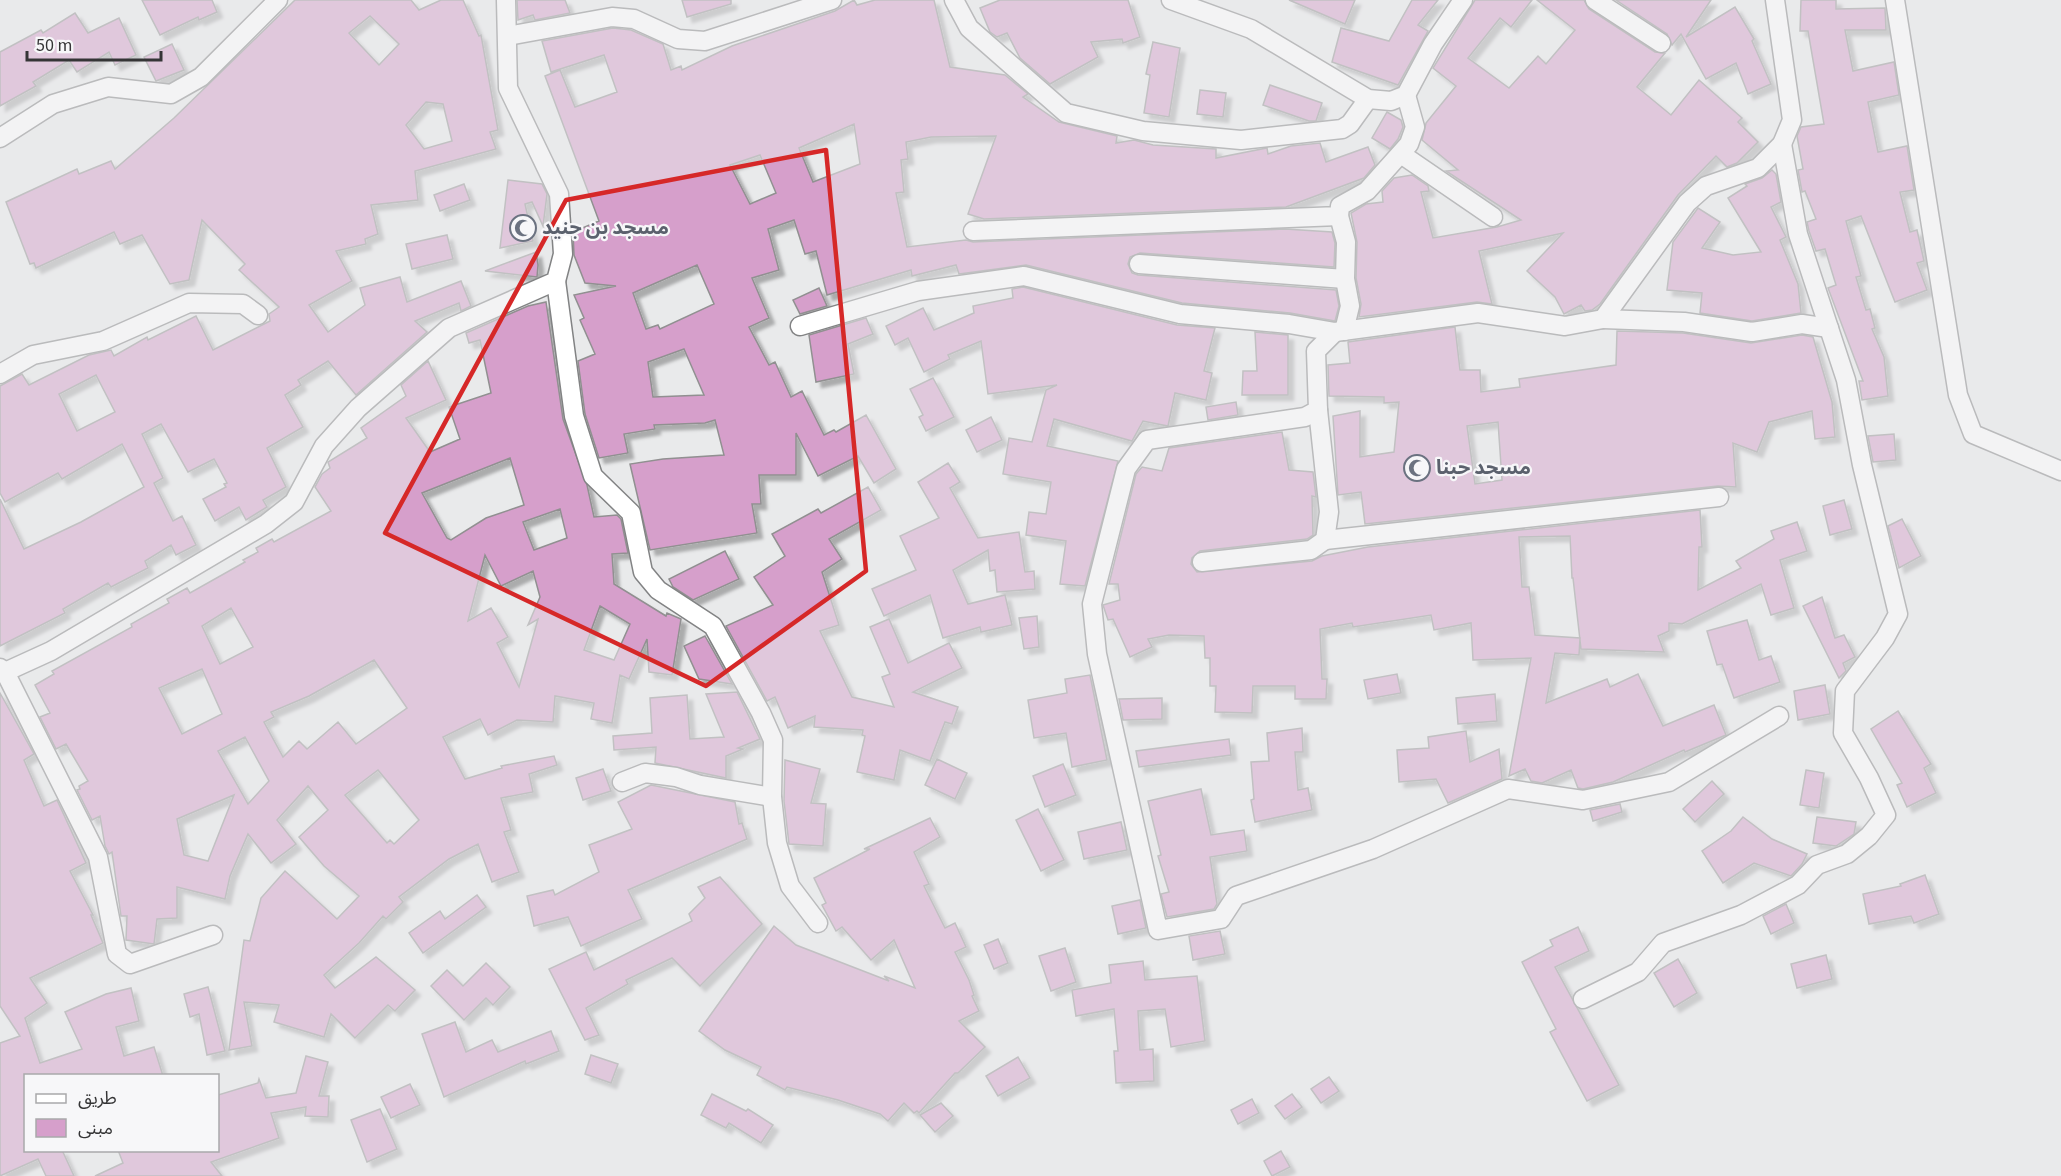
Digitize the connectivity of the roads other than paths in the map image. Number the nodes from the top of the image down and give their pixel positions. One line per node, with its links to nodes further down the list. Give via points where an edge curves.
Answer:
1 (278, 0): 14 (street, via 201,77 171,94 108,87 53,104)
2 (506, 0): 10 (street)
3 (832, 0): 10 (street, via 705,41 678,39 634,19 612,17)
4 (954, 0): 13 (street, via 969,28 1010,66 1066,113 1092,120 1143,130 1241,140 1342,129)
5 (1172, 0): 13 (street, via 1251,29)
6 (1463, 0): 12 (street, via 1433,44)
7 (1595, 0): 11 (street)
8 (1775, 0): 15 (street, via 1792,120)
9 (1895, 0): 30 (street, via 1958,395 1973,434)
10 (508, 36): 22 (street, via 508,88 559,194 563,254)
11 (1661, 44)
12 (1406, 95): 13 (street, via 1391,101); 16 (street, via 1415,127)
13 (1368, 99)
14 (0, 138)
15 (1782, 144): 24 (street, via 1758,168 1706,186 1688,203); 26 (street, via 1798,234)
16 (1401, 153): 17 (street, via 1367,191 1340,206); 18 (street)
17 (1339, 216): 19 (street); 21 (street, via 1346,242)
18 (1493, 217)
19 (974, 231)
20 (1139, 264): 21 (street)
21 (1345, 279): 27 (street, via 1350,306)
22 (556, 281): 34 (street, via 449,328 358,408 324,446 294,502 266,524 51,651); 37 (street, via 574,416 593,476 631,513 643,572 658,590 713,626 773,740)
23 (258, 315): 28 (street, via 243,304 189,303 103,341 33,355)
24 (1603, 319): 26 (street, via 1684,322 1752,332 1802,324); 27 (street, via 1565,326 1478,313)
25 (800, 326): 27 (street, via 918,291 1024,276 1180,314)
26 (1829, 328): 40 (street, via 1846,380 1898,614 1845,691 1843,733 1886,815 1847,854 1817,866 1798,885 1741,915 1663,943 1638,972)
27 (1339, 331): 29 (street, via 1316,351)
28 (0, 374)
29 (1318, 410): 32 (street, via 1329,512); 35 (street, via 1305,417 1147,440 1126,469 1092,604 1097,654 1158,930 1221,919 1236,896 1373,849 1508,789 1584,800 1669,782)
30 (2061, 471)
31 (1719, 497): 32 (street)
32 (1325, 540): 33 (street, via 1311,550)
33 (1202, 562)
34 (2, 670): 39 (street, via 98,857 117,954 130,964)
35 (1779, 716)
36 (622, 782): 37 (street, via 645,773)
37 (772, 797): 38 (street, via 777,843 790,886)
38 (818, 923)
39 (213, 935)
40 (1583, 999)

